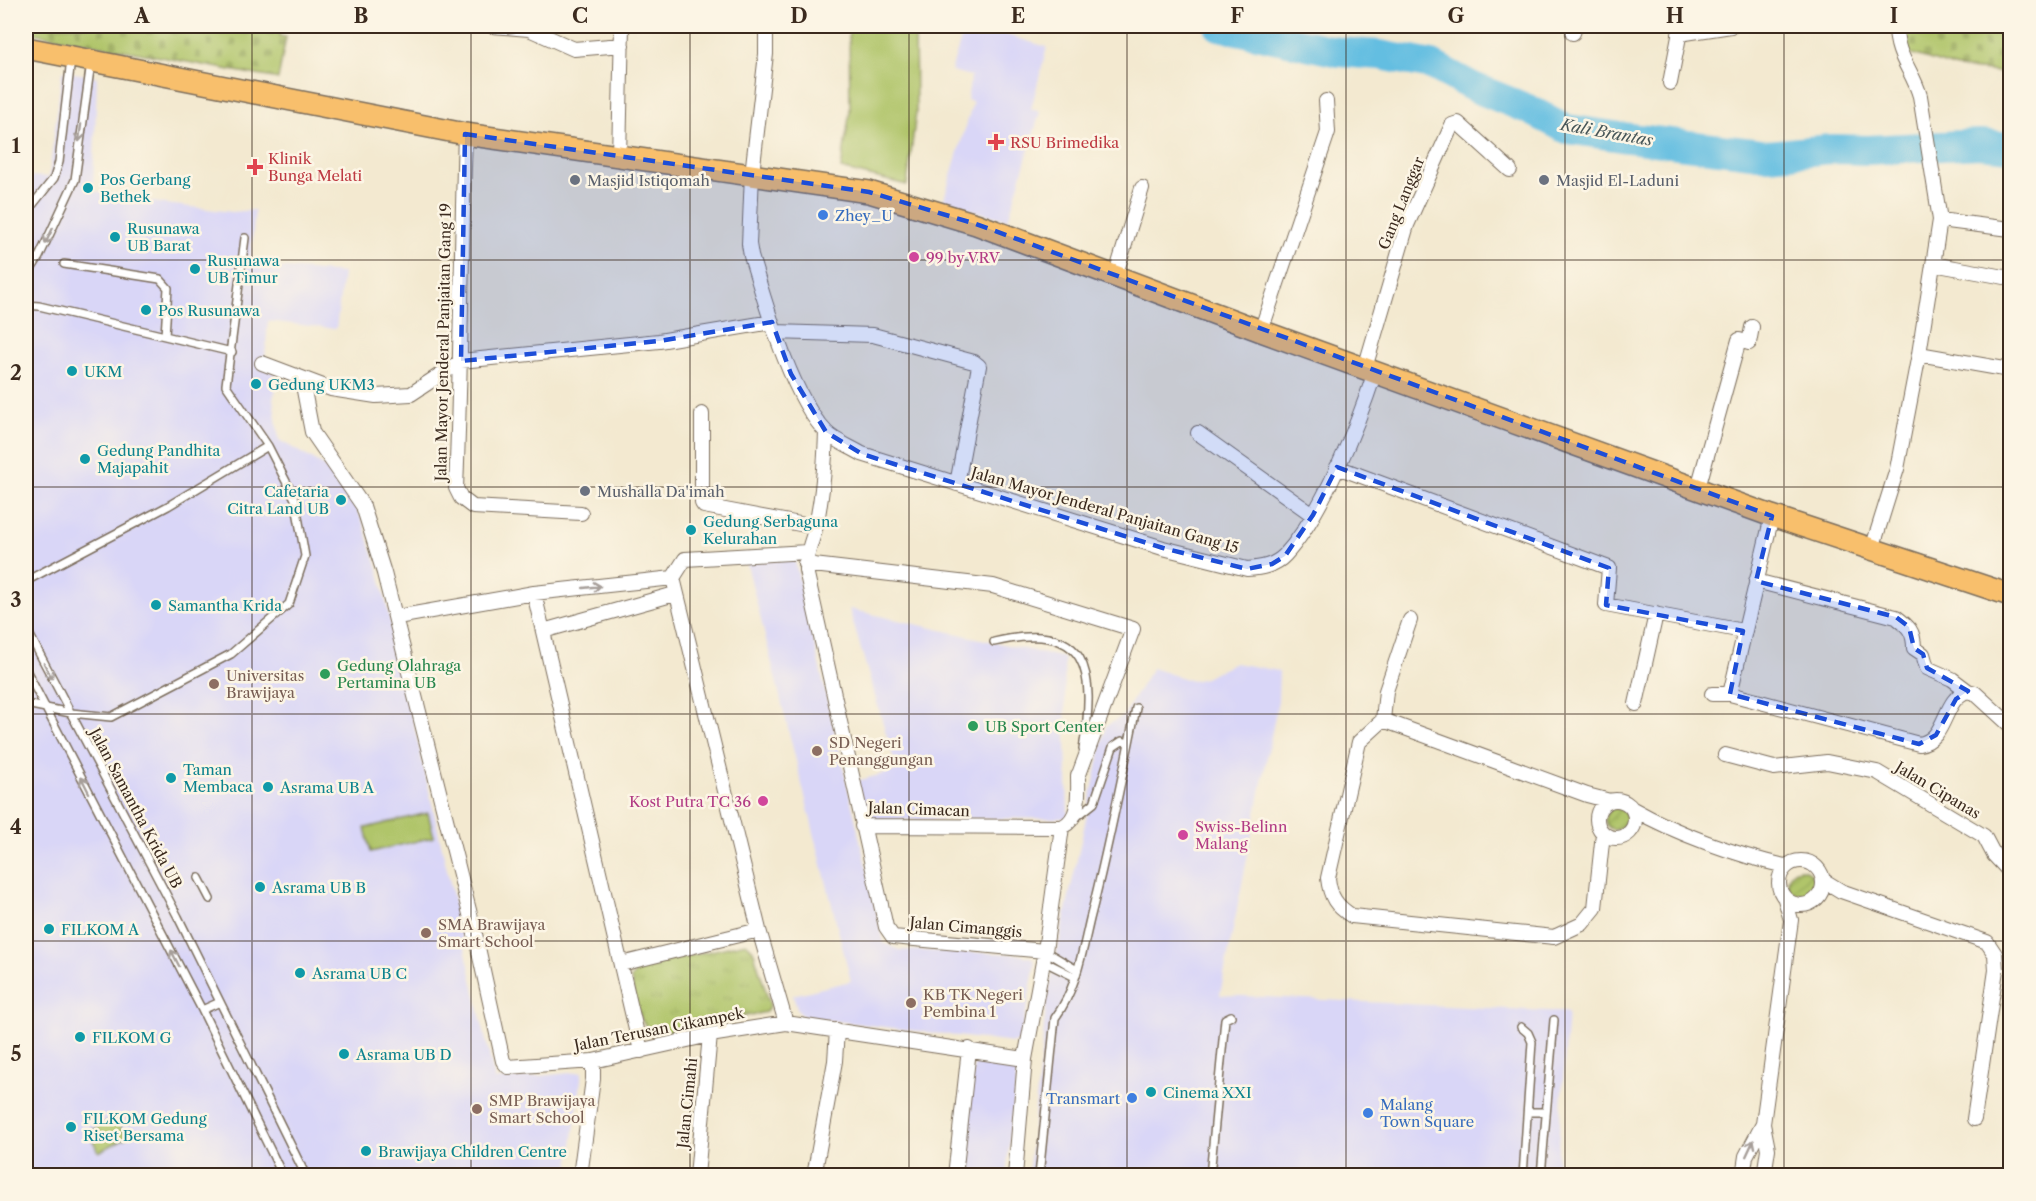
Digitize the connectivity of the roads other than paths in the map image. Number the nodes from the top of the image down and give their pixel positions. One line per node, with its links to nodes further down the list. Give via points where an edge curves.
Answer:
1 (492, 26): 7 (street, via 529,29 574,50)
2 (622, 26): 7 (street)
3 (766, 26): 15 (street)
4 (1731, 26): 6 (street)
5 (1896, 26): 18 (street, via 1900,56 1915,79)
6 (1680, 30): 10 (street)
7 (622, 45): 13 (street)
8 (26, 48): 9 (main road)
9 (81, 58): 12 (main road); 17 (lane, via 54,178); 23 (lane, one-way to 23, via 75,180)
10 (1670, 83)
11 (1326, 101): 29 (street, via 1328,132)
12 (465, 134): 13 (main road); 33 (street, Jalan Mayor Jenderal Panjaitan Gang 19)
13 (619, 157): 15 (main road)
14 (1510, 170): 35 (street, Gang Langgar, via 1470,132 1458,123 1452,125 1407,225)
15 (752, 174): 24 (main road, via 869,192 976,224); 27 (street, via 750,250)
16 (1142, 188): 24 (street)
17 (26, 213)
18 (1940, 220): 19 (street); 22 (street)
19 (2010, 229)
20 (245, 238): 31 (lane)
21 (64, 264): 30 (lane, via 160,279 168,288)
22 (1933, 264): 25 (street); 32 (street)
23 (26, 277)
24 (1115, 277): 29 (main road)
25 (2010, 278)
26 (26, 305): 30 (lane)
27 (774, 327): 33 (street); 39 (street, via 791,374); 43 (street, via 873,335 979,366)
28 (1752, 327): 44 (street, via 1749,343 1739,340)
29 (1261, 331): 35 (main road)
30 (165, 336): 31 (lane)
31 (232, 352): 41 (lane, via 226,385)
32 (1919, 354): 36 (street); 49 (street, via 1897,469)
33 (461, 362): 37 (street, via 411,394 376,396); 45 (street, Jalan Mayor Jenderal Panjaitan Gang 19, via 456,488 460,498 473,507)
34 (262, 363): 37 (street)
35 (1370, 370): 42 (street, Jalan Mayor Jenderal Panjaitan Gang 15); 44 (main road)
36 (2010, 370)
37 (302, 380): 58 (street, Jalan Terusan Cikampek, via 312,432 363,506)
38 (702, 414): 48 (street, via 704,506)
39 (826, 432): 43 (street, Jalan Mayor Jenderal Panjaitan Gang 15, via 861,454); 48 (street, via 825,482)
40 (1198, 433): 46 (street)
41 (268, 446): 52 (lane, via 168,506); 72 (lane, via 295,499 305,556 290,604 231,654 111,717)
42 (1337, 467): 46 (street, Jalan Mayor Jenderal Panjaitan Gang 15); 57 (street, via 1609,567 1606,605)
43 (957, 484): 46 (street, Jalan Mayor Jenderal Panjaitan Gang 15, via 1163,548 1247,569 1272,564 1284,556)
44 (1698, 488): 47 (main road)
45 (581, 513)
46 (1313, 514)
47 (1772, 516): 49 (main road); 53 (street)
48 (816, 527): 50 (street)
49 (1872, 549): 56 (main road)
50 (806, 558): 51 (street, via 685,559); 77 (street, via 993,586 1133,629); 84 (street, Jalan Cimacan)
51 (673, 578): 54 (street, one-way to 51); 55 (street)
52 (26, 581)
53 (1755, 581): 62 (street); 65 (street, via 1896,616 1914,635 1914,648 1923,654 1927,668)
54 (534, 593): 58 (street); 61 (street)
55 (675, 594): 61 (street); 96 (street)
56 (2010, 595)
57 (1656, 614): 62 (street); 69 (street)
58 (397, 617): 111 (street, Jalan Terusan Cikampek, via 503,1061 514,1068)
59 (1410, 620): 73 (street, via 1386,691)
60 (26, 628): 72 (lane, Jalan Samantha Krida UB, one-way to 72)
61 (543, 631): 98 (street)
62 (1743, 631): 67 (street)
63 (994, 642): 77 (lane, via 1039,635 1058,639 1075,651 1085,666 1089,699)
64 (26, 670): 70 (lane)
65 (1968, 691): 67 (street, via 1956,699 1931,741 1919,744); 74 (street)
66 (1712, 694): 67 (street)
67 (1730, 694)
68 (26, 704): 70 (lane)
69 (1636, 704)
70 (45, 707): 72 (lane); 101 (lane, one-way to 70)
71 (1136, 708): 75 (lane)
72 (71, 713): 100 (lane, Jalan Samantha Krida UB)
73 (1383, 720): 78 (street); 87 (street, via 1359,742 1328,878 1338,907 1352,916 1554,937 1582,924 1595,908)
74 (2010, 725)
75 (1129, 743): 83 (lane, via 1122,741 1113,747 1094,804); 99 (lane, via 1107,852)
76 (1725, 755): 89 (street, Jalan Cipanas, via 1774,768 1827,762 1876,772 1984,836 1994,855)
77 (1078, 776): 83 (street)
78 (1587, 795): 79 (street); 81 (street)
79 (1610, 801): 80 (street, via 1623,801); 81 (street)
80 (1633, 809): 82 (street); 86 (street, via 1635,821)
81 (1597, 815): 85 (street)
82 (1654, 821): 86 (street); 88 (street)
83 (1067, 824): 84 (street, Jalan Cimacan); 97 (street)
84 (862, 826): 97 (street, Jalan Cimanggis, via 886,927 893,937)
85 (1603, 833): 86 (street); 87 (street)
86 (1625, 835): 87 (street)
87 (1602, 854)
88 (1782, 872): 91 (street, via 1791,862 1805,861 1817,867); 93 (street, via 1781,893)
89 (2010, 872)
90 (199, 879): 92 (lane)
91 (1822, 886): 94 (street, via 1816,899); 114 (street, via 1987,942 1995,954 1996,970)
92 (210, 899)
93 (1785, 899): 94 (street); 95 (street)
94 (1804, 905): 95 (street)
95 (1791, 920): 115 (street)
96 (759, 930): 98 (street); 104 (street)
97 (1044, 956): 99 (lane); 110 (street)
98 (621, 964): 109 (street)
99 (1076, 973): 123 (lane, via 1065,1005 1055,1018)
100 (220, 1002): 101 (lane); 117 (lane, Jalan Samantha Krida UB)
101 (202, 1010): 116 (lane)
102 (1231, 1016): 124 (lane, via 1225,1019 1225,1051)
103 (1554, 1020): 113 (lane)
104 (786, 1023): 106 (street, Jalan Terusan Cikampek); 107 (street, Jalan Terusan Cikampek)
105 (1521, 1027): 112 (lane, via 1532,1042)
106 (837, 1030): 108 (street, Jalan Terusan Cikampek); 120 (street)
107 (710, 1035): 109 (street, Jalan Terusan Cikampek); 119 (street, Jalan Cimahi)
108 (969, 1049): 110 (street, Jalan Terusan Cikampek); 121 (street)
109 (641, 1051): 111 (street, Jalan Terusan Cikampek)
110 (1025, 1059): 122 (street)
111 (593, 1061): 118 (street)
112 (1528, 1112): 113 (lane); 125 (lane)
113 (1546, 1112): 126 (lane)
114 (1974, 1119)
115 (1763, 1124): 127 (street, one-way to 115, via 1746,1156); 128 (street, via 1768,1149)
116 (283, 1176)
117 (306, 1176)
118 (580, 1176)
119 (697, 1176)
120 (814, 1176)
121 (955, 1176)
122 (1015, 1176)
123 (1039, 1176)
124 (1210, 1176)
125 (1523, 1176)
126 (1540, 1176)
127 (1743, 1176)
128 (1764, 1176)

